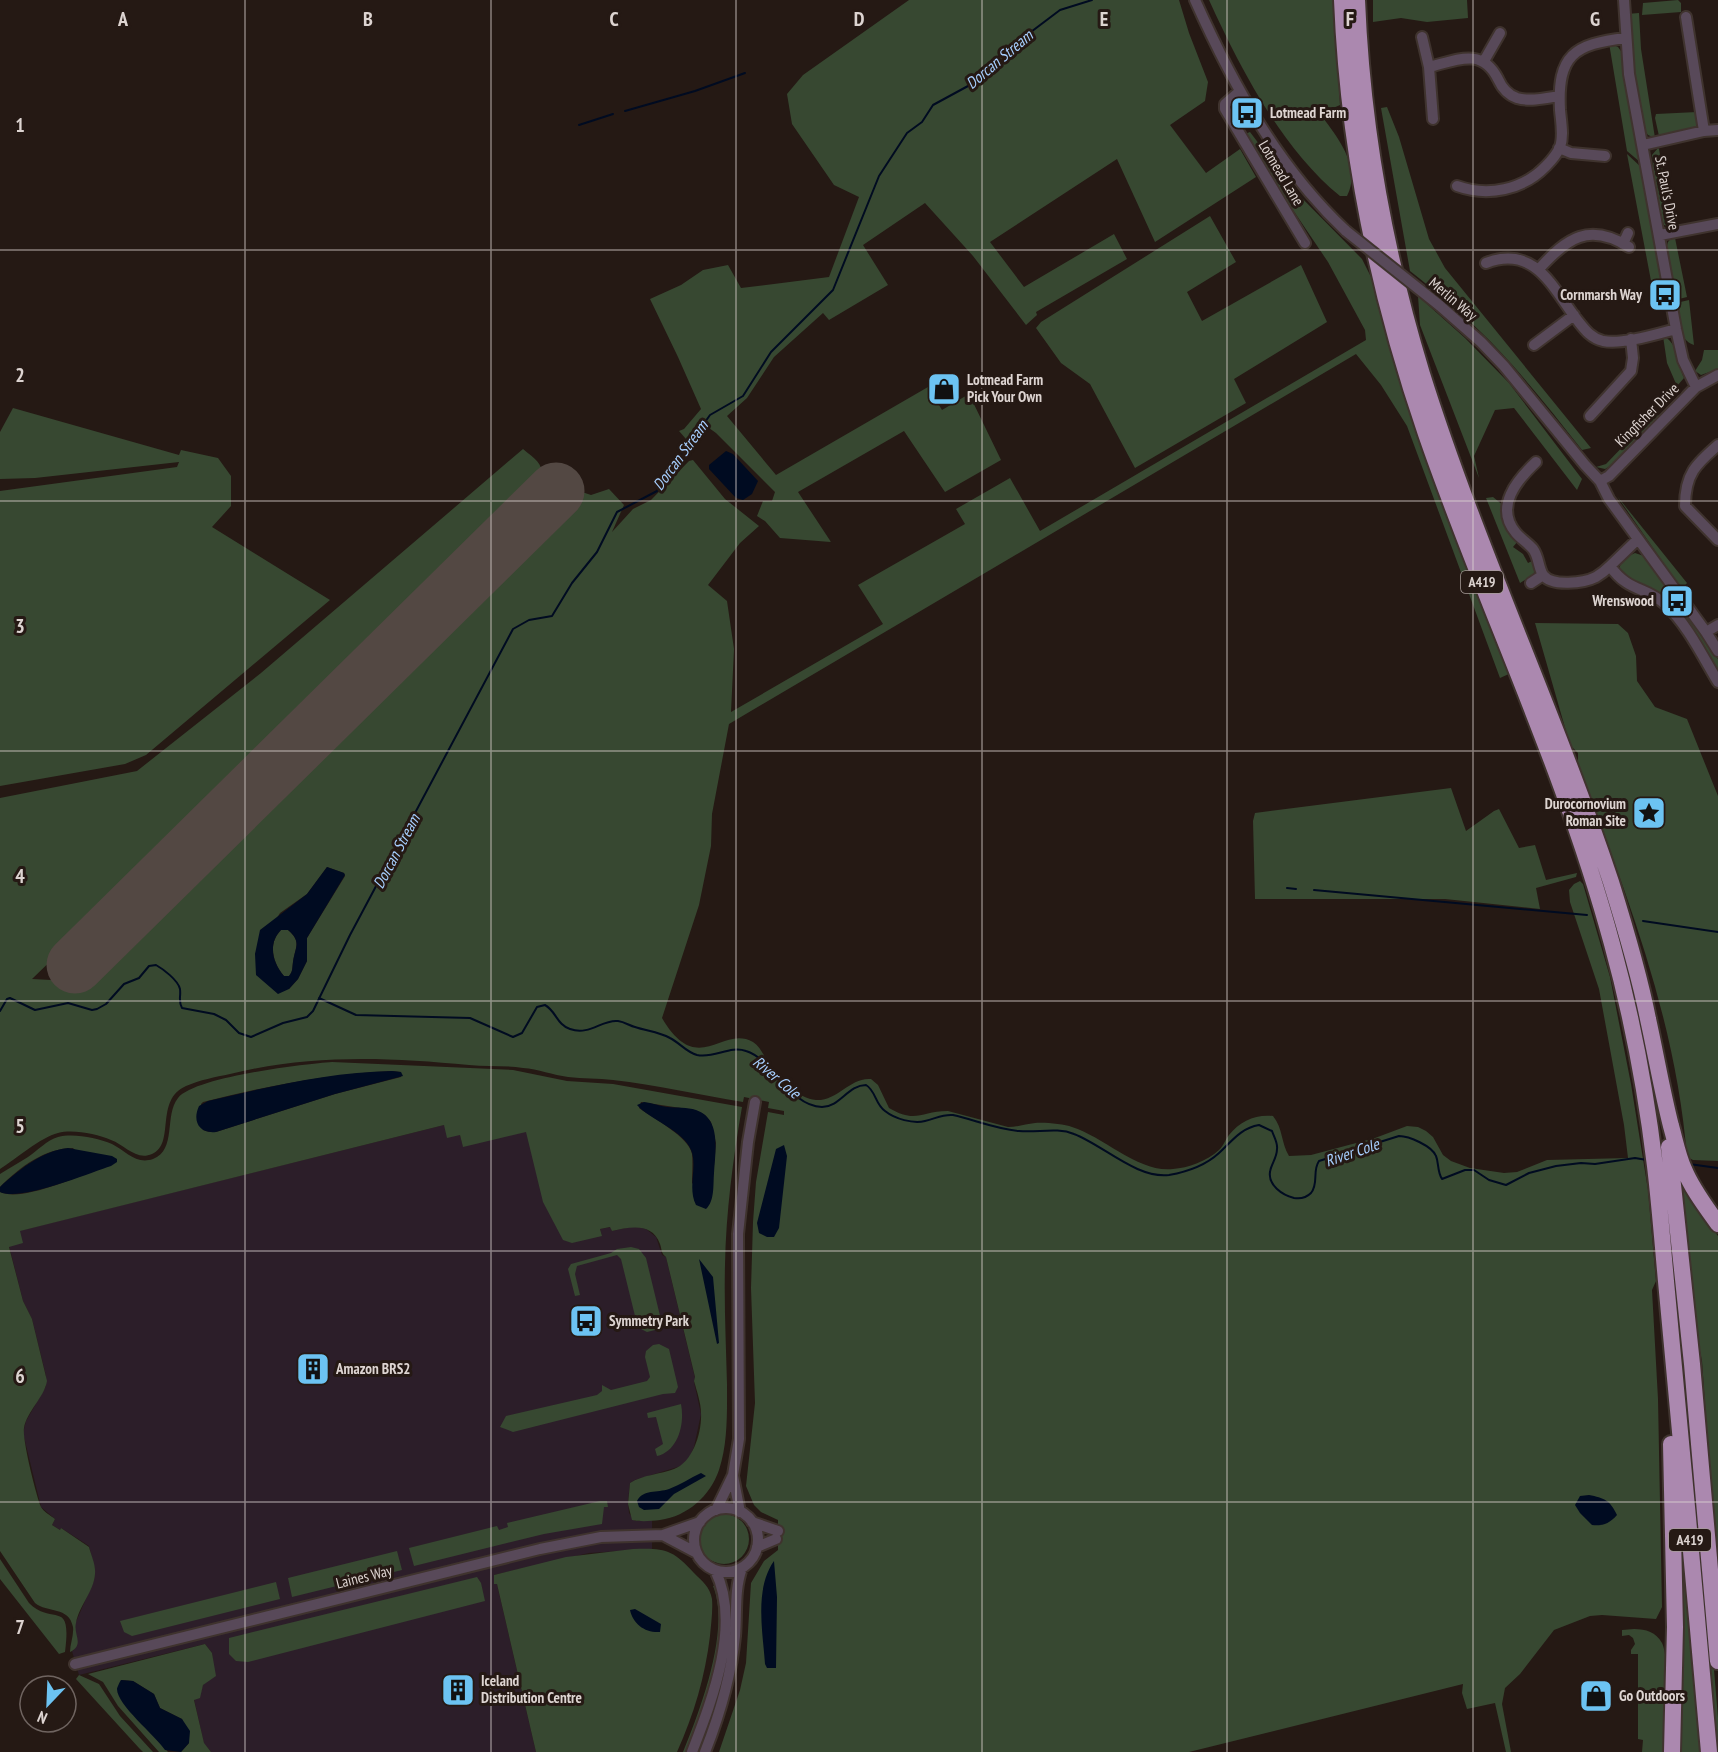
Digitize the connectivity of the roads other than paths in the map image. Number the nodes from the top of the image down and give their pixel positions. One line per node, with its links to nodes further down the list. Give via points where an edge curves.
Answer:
1 (1195, 0): 11 (street, Merlin Way)
2 (1342, 0): 46 (highway, A419, via 1358,164 1393,329 1427,437 1567,804 1601,907)
3 (1357, 0): 46 (highway, A419, via 1373,160 1392,260 1413,341 1440,427 1566,759 1628,936 1662,1087)
4 (1624, 0): 8 (street, St. Paul's Drive)
5 (1686, 17): 15 (street)
6 (1500, 33): 9 (street)
7 (1422, 37): 10 (street)
8 (1626, 38): 12 (street, via 1590,44 1577,52 1561,77); 16 (street, St. Paul's Drive)
9 (1484, 61): 10 (street, via 1469,58); 12 (street, via 1510,95 1527,100)
10 (1429, 67): 13 (street)
11 (1239, 92): 23 (street, Lotmead Lane, via 1228,99 1226,109); 35 (street, Merlin Way, bridge, via 1315,201 1481,342)
12 (1559, 96): 17 (street)
13 (1433, 120)
14 (1718, 130): 15 (street)
15 (1704, 131): 16 (street)
16 (1643, 145): 22 (street, St. Paul's Drive)
17 (1559, 148): 18 (street, via 1571,153 1594,151); 19 (street, via 1543,169 1516,186 1492,191)
18 (1605, 156)
19 (1457, 186)
20 (1718, 224): 22 (street)
21 (1628, 233): 25 (street, via 1626,245 1605,236 1581,236 1562,245)
22 (1660, 235): 27 (street, St. Paul's Drive)
23 (1305, 243)
24 (1486, 263): 25 (street, via 1510,258)
25 (1539, 269): 26 (street)
26 (1574, 315): 28 (street, via 1595,338 1612,342); 29 (street)
27 (1676, 329): 28 (street); 31 (street, St. Paul's Drive, via 1683,360)
28 (1631, 339): 32 (street, via 1631,371)
29 (1534, 345)
30 (1718, 375): 31 (street, Kingfisher Drive)
31 (1696, 387): 35 (street, Kingfisher Drive)
32 (1590, 416)
33 (1718, 445): 37 (street, via 1692,471 1684,506)
34 (1536, 462): 39 (street, via 1514,486 1508,512 1512,527 1535,551)
35 (1600, 481): 36 (street, Merlin Way)
36 (1638, 539): 38 (street); 42 (street, Merlin Way)
37 (1718, 540)
38 (1610, 566): 39 (street, via 1582,582 1554,581); 44 (street, via 1627,585 1652,595 1673,611)
39 (1544, 575): 40 (street)
40 (1531, 583)
41 (1718, 625): 42 (street)
42 (1706, 633): 43 (street, Merlin Way)
43 (1718, 651)
44 (1718, 681)
45 (755, 1102): 49 (street, via 738,1234 740,1425)
46 (1669, 1164): 47 (highway); 48 (highway, A419); 59 (highway, A419, via 1691,1353)
47 (1718, 1224)
48 (1671, 1330): 61 (highway, A419); 64 (highway, via 1675,1627)
49 (733, 1475): 50 (street); 51 (street)
50 (716, 1510): 51 (street); 52 (street)
51 (740, 1512): 53 (street)
52 (700, 1522): 54 (street, Laines Way); 56 (street, via 694,1537)
53 (752, 1522): 55 (street); 55 (street, via 777,1535)
54 (663, 1535): 56 (street, Laines Way); 60 (street, Laines Way, via 601,1537 563,1544)
55 (757, 1547): 57 (street)
56 (697, 1553): 58 (street, via 702,1562)
57 (742, 1568): 58 (street); 63 (street, via 729,1676)
58 (715, 1570): 62 (street, via 725,1601 723,1642 708,1710)
59 (1718, 1661)
60 (75, 1664)
61 (1709, 1751)
62 (692, 1752)
63 (705, 1752)
64 (1672, 1752)

